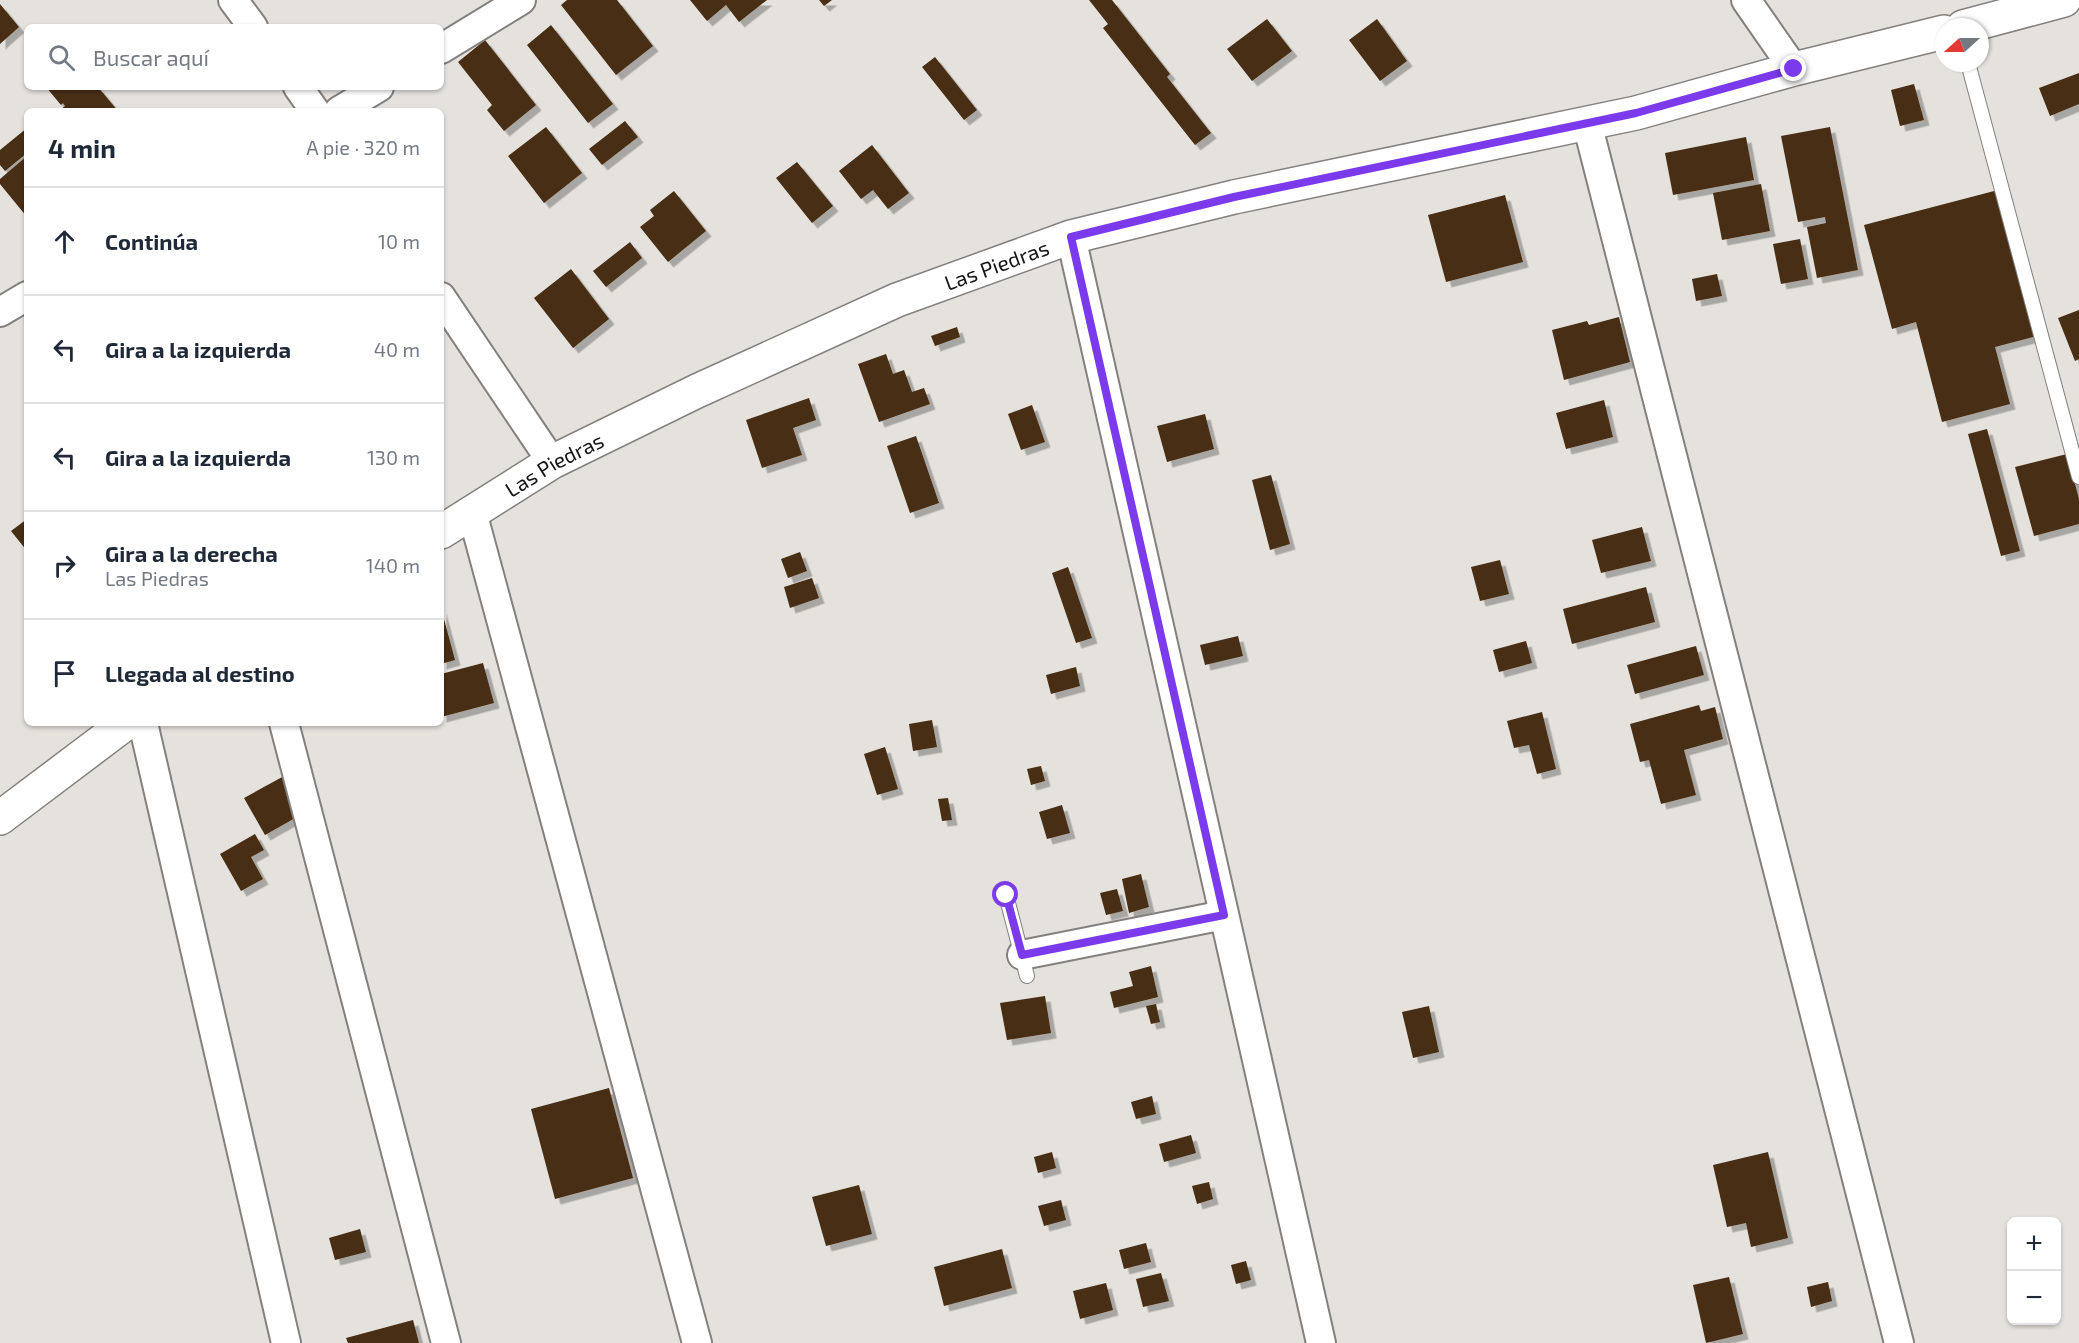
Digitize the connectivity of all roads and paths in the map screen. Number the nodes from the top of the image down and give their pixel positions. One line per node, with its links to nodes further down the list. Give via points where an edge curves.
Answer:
1 (233, 0): 6 (street)
2 (521, 0): 8 (street)
3 (1746, 0): 9 (street)
4 (2064, 0): 5 (street)
5 (1989, 20)
6 (251, 24)
7 (1935, 34): 9 (street, Las Piedras)
8 (444, 47)
9 (1794, 69): 15 (street, Las Piedras)
10 (1970, 72): 21 (lane)
11 (300, 90): 13 (street)
12 (373, 90): 14 (street)
13 (313, 108)
14 (344, 108)
15 (1587, 123): 16 (street, Las Piedras, via 1234,197); 35 (street)
16 (1071, 237): 20 (street, Las Piedras, via 897,300); 29 (street)
17 (24, 298): 19 (street)
18 (444, 301): 20 (street)
19 (0, 312)
20 (552, 462): 22 (street, Las Piedras)
21 (2079, 477)
22 (472, 512): 23 (street, Las Piedras); 33 (street)
23 (444, 530)
24 (122, 726): 27 (street)
25 (144, 726): 31 (street)
26 (285, 726): 32 (street)
27 (0, 818)
28 (1006, 895): 30 (lane)
29 (1224, 915): 30 (street); 34 (street)
30 (1025, 965)
31 (286, 1343)
32 (446, 1343)
33 (697, 1343)
34 (1321, 1343)
35 (1899, 1343)

